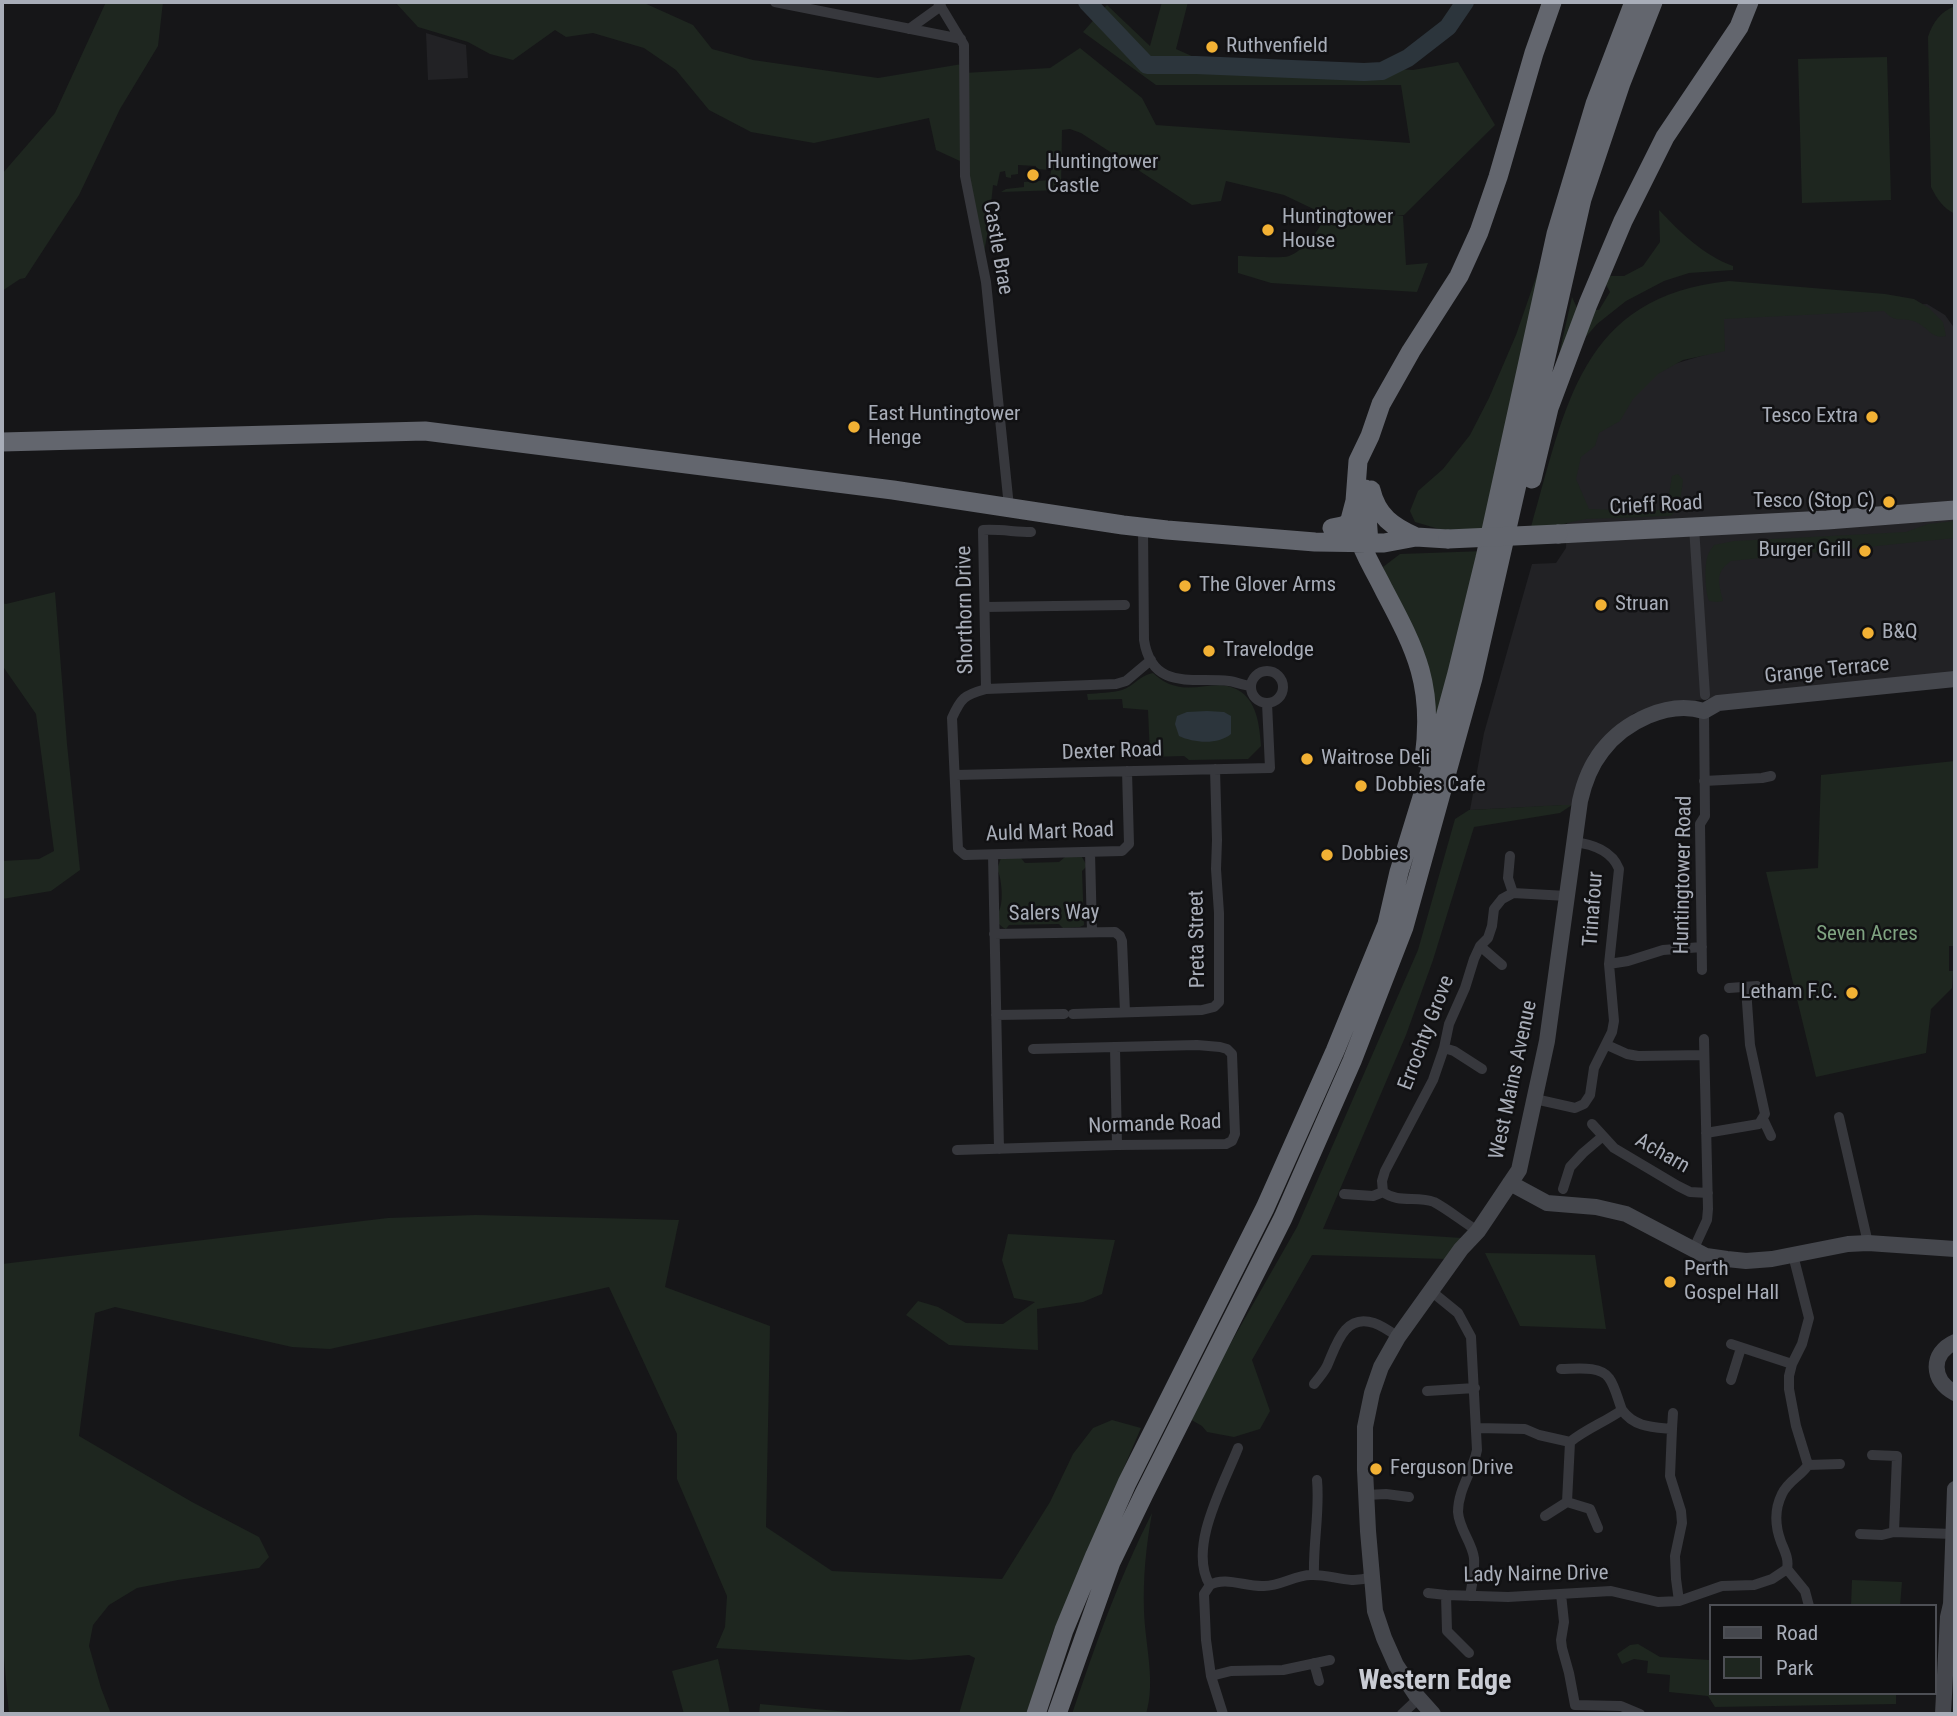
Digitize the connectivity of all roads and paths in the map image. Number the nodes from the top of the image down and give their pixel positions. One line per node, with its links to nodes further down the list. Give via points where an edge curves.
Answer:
1 (775, 2): 7 (street)
2 (1552, 2): 9 (highway, via 1479,232 1459,276 1381,404)
3 (1634, 2): 36 (highway, via 1595,104 1556,234 1465,639)
4 (1653, 2): 25 (highway, via 1620,83 1583,199)
5 (1749, 2): 25 (highway, via 1739,27 1665,137 1588,304 1549,408)
6 (940, 4): 7 (street); 8 (street, Castle Brae)
7 (909, 29): 8 (street)
8 (961, 39): 12 (street, Castle Brae, via 965,176 986,282)
9 (1370, 436): 11 (highway); 18 (highway, via 1358,461)
10 (2, 442): 12 (highway, via 425,431)
11 (1365, 469): 18 (highway); 21 (highway, via 1374,502 1384,518)
12 (1009, 507): 14 (highway)
13 (1955, 510): 15 (highway, Crieff Road)
14 (1143, 527): 20 (highway); 24 (street, via 1144,640)
15 (1694, 527): 21 (highway, Crieff Road, bridge); 30 (street, Huntingtower Road)
16 (970, 530): 17 (street, Shorthorn Drive)
17 (983, 530): 19 (street, Shorthorn Drive); 23 (street, Shorthorn Drive)
18 (1361, 531): 20 (highway, via 1332,528); 20 (highway, via 1315,542); 21 (highway, Crieff Road, via 1384,543); 36 (highway, via 1361,549 1410,639 1425,689 1427,739)
19 (1031, 532)
20 (1248, 535)
21 (1416, 537)
22 (1125, 604): 23 (street)
23 (985, 607): 28 (street, Shorthorn Drive)
24 (1151, 660): 27 (street, via 1175,678); 28 (street, Auld Mart Road, via 1116,684)
25 (1474, 678): 130 (highway, via 1404,927 1352,1060 1283,1218 1111,1562)
26 (1955, 679): 30 (street, Grange Terrace)
27 (1251, 686): 29 (street, via 1253,696); 29 (street, via 1258,673 1278,675 1282,693)
28 (986, 689): 33 (street, Auld Mart Road, via 960,701 952,718)
29 (1267, 703): 31 (street, Dexter Road, via 1270,768)
30 (1704, 703): 35 (street, Huntingtower Road); 37 (street, West Mains Avenue, via 1653,714 1603,749 1583,788)
31 (1215, 769): 32 (street, Dexter Road); 51 (street, Preta Street, via 1219,1002 1205,1010)
32 (1127, 771): 33 (street, Dexter Road); 38 (street, Auld Mart Road, via 1129,844 1122,851)
33 (955, 775): 39 (street, Auld Mart Road, via 958,849 965,855)
34 (1771, 776): 35 (street, Huntingtower Road)
35 (1704, 781): 46 (street, Huntingtower Road)
36 (1415, 822): 129 (highway, via 1387,923 1335,1051 1265,1208 1122,1495 1063,1630)
37 (1574, 842): 42 (street, West Mains Avenue); 47 (street, Trinafour, via 1599,848 1619,869)
38 (1090, 852): 39 (street, Auld Mart Road); 43 (street)
39 (993, 855): 44 (street)
40 (1510, 856): 41 (street, via 1508,877)
41 (1513, 893): 42 (street); 45 (street, Errochty Grove, via 1494,909 1488,938)
42 (1567, 896): 60 (street, West Mains Avenue)
43 (1092, 932): 44 (street, Salers Way); 51 (street, Salers Way, via 1120,936)
44 (994, 934): 52 (street)
45 (1480, 946): 48 (street); 56 (street, Errochty Grove, via 1448,1024)
46 (1702, 947): 47 (street, Trinafour, via 1663,950); 49 (street, Huntingtower Road)
47 (1609, 964): 54 (street, Trinafour, via 1614,1021)
48 (1502, 965)
49 (1702, 970)
50 (1730, 988): 62 (street, via 1751,987 1750,1045)
51 (1125, 1012): 52 (street, Preta Street)
52 (996, 1015): 68 (street)
53 (1704, 1039): 58 (street)
54 (1606, 1045): 58 (street, via 1638,1056); 60 (street, Trinafour, via 1584,1104 1570,1108)
55 (1115, 1048): 57 (street, Normande Road); 67 (street); 67 (street, Normande Road, via 1197,1045 1227,1049 1232,1054 1235,1134 1226,1144)
56 (1444, 1048): 59 (street); 72 (street, Errochty Grove, via 1433,1080 1385,1171)
57 (1033, 1049)
58 (1704, 1055): 64 (street)
59 (1482, 1069)
60 (1535, 1100): 70 (street, West Mains Avenue, via 1519,1170)
61 (1839, 1117): 76 (street)
62 (1763, 1119): 64 (street, via 1750,1127); 66 (street)
63 (1592, 1124): 65 (street, Acharn)
64 (1706, 1133): 73 (street)
65 (1603, 1136): 71 (street, Acharn, via 1570,1167); 73 (street, Acharn, via 1614,1149 1678,1186)
66 (1771, 1136)
67 (1117, 1145): 68 (street, Normande Road)
68 (999, 1149): 69 (street, Normande Road)
69 (957, 1150)
70 (1510, 1183): 75 (street, West Mains Avenue); 77 (street, via 1547,1203 1626,1214)
71 (1563, 1189)
72 (1383, 1192): 74 (street); 75 (street, via 1399,1199 1432,1201)
73 (1708, 1193): 77 (street, via 1707,1220)
74 (1344, 1194)
75 (1478, 1231): 80 (street, West Mains Avenue)
76 (1868, 1243): 78 (street); 79 (street)
77 (1692, 1248): 79 (street, via 1737,1261)
78 (1955, 1249)
79 (1793, 1255): 83 (street, via 1809,1318)
80 (1431, 1291): 81 (street, West Mains Avenue); 87 (street, via 1458,1313 1471,1337)
81 (1398, 1337): 86 (street, via 1373,1323 1350,1326 1342,1332); 103 (street, West Mains Avenue, via 1381,1367 1365,1427)
82 (1955, 1342): 89 (street, via 1943,1350 1937,1364 1940,1380)
83 (1792, 1364): 85 (street, via 1736,1346); 99 (street, via 1792,1410)
84 (1561, 1369): 90 (street, via 1600,1371 1609,1377)
85 (1731, 1380)
86 (1314, 1384)
87 (1475, 1388): 88 (street); 92 (street)
88 (1427, 1391)
89 (1954, 1395)
90 (1622, 1409): 93 (street, via 1636,1423); 94 (street)
91 (1672, 1413): 93 (street)
92 (1477, 1428): 94 (street, via 1525,1429); 118 (street, via 1475,1462 1459,1503 1461,1525 1474,1558)
93 (1672, 1429): 119 (street, via 1670,1476 1682,1522 1675,1556)
94 (1570, 1442): 105 (street)
95 (1238, 1448): 98 (street)
96 (1872, 1455): 108 (street, via 1897,1455)
97 (1840, 1464): 99 (street)
98 (1232, 1465): 100 (street); 114 (street, via 1204,1542 1202,1561)
99 (1808, 1465): 111 (street, via 1782,1493 1776,1511)
100 (1244, 1470)
101 (1317, 1480): 112 (street)
102 (1955, 1489): 110 (street)
103 (1366, 1495): 104 (street); 113 (street, West Mains Avenue)
104 (1409, 1497)
105 (1567, 1502): 106 (street); 107 (street, via 1590,1509)
106 (1545, 1516)
107 (1598, 1528)
108 (1894, 1532): 109 (street); 110 (street)
109 (1860, 1534)
110 (1953, 1534): 121 (street)
111 (1787, 1569): 119 (street, Lady Nairne Drive, via 1754,1585 1722,1586); 120 (street, via 1805,1591)
112 (1314, 1574): 113 (street, via 1349,1580); 114 (street, via 1266,1587 1224,1581)
113 (1371, 1577): 127 (street, West Mains Avenue, via 1384,1638)
114 (1210, 1585): 125 (street, via 1204,1594)
115 (1428, 1592): 117 (street, Lady Nairne Drive)
116 (1561, 1594): 118 (street, Lady Nairne Drive); 119 (street, Lady Nairne Drive, via 1611,1591 1658,1602); 128 (street, via 1561,1640)
117 (1446, 1595): 118 (street, Lady Nairne Drive); 122 (street, Lady Nairne Drive, via 1447,1631)
118 (1470, 1596)
119 (1679, 1601)
120 (1808, 1604)
121 (1953, 1604): 135 (street)
122 (1469, 1653)
123 (1330, 1660): 124 (street)
124 (1314, 1663): 125 (street); 126 (street)
125 (1211, 1676): 131 (street)
126 (1319, 1681)
127 (1419, 1698): 132 (street); 133 (street, West Mains Avenue)
128 (1575, 1710): 134 (street, via 1621,1706)
129 (1036, 1714)
130 (1057, 1714)
131 (1223, 1714)
132 (1402, 1714)
133 (1433, 1714)
134 (1640, 1714)
135 (1943, 1714)

